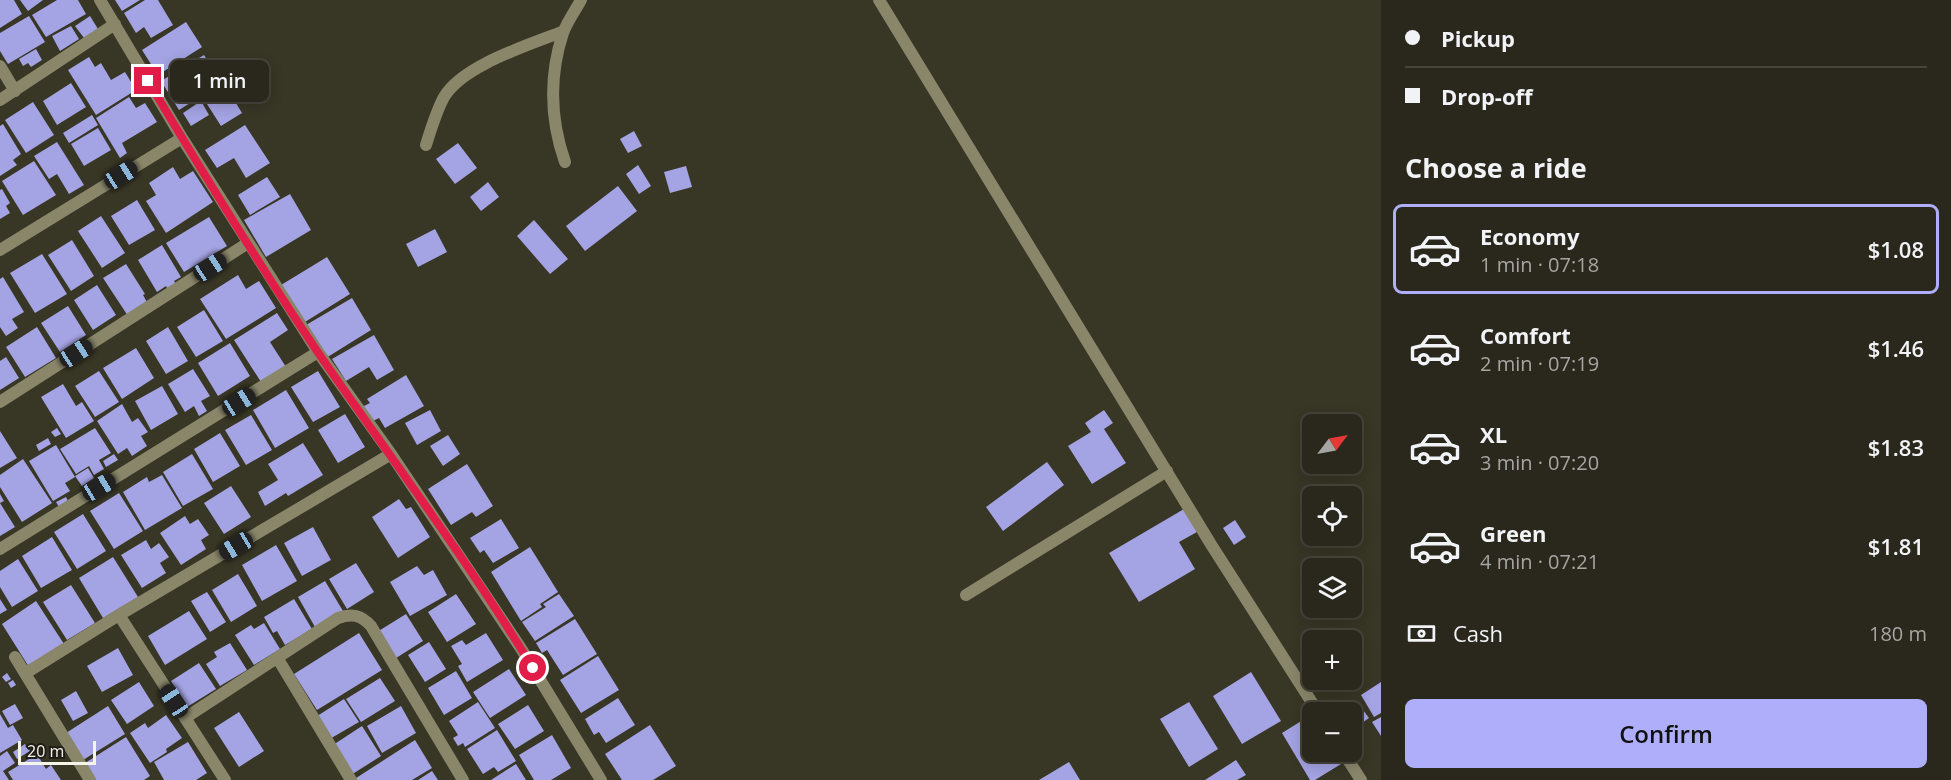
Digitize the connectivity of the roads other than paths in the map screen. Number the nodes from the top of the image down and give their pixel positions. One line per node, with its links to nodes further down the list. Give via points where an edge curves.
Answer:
1 (100, 0): 4 (street)
2 (581, 0): 5 (street)
3 (879, 0): 17 (street)
4 (115, 24): 7 (street); 9 (street)
5 (564, 31): 10 (street, via 484,64 463,77 444,97); 11 (street, via 552,95)
6 (0, 66): 7 (street)
7 (15, 91): 8 (street)
8 (0, 100)
9 (182, 138): 12 (street); 13 (street)
10 (426, 145)
11 (565, 162)
12 (248, 243): 14 (street); 15 (street)
13 (0, 250)
14 (318, 352): 16 (street); 18 (street)
15 (0, 402)
16 (391, 454): 20 (street); 31 (street, via 522,650)
17 (1167, 471): 19 (street); 24 (street)
18 (0, 549)
19 (966, 595)
20 (119, 615): 23 (street); 25 (street)
21 (15, 657): 23 (street)
22 (278, 659): 25 (street); 29 (street); 30 (street, via 338,618 346,615 364,619)
23 (26, 673): 27 (street)
24 (1312, 702)
25 (185, 718): 28 (street)
26 (1349, 762): 32 (street)
27 (90, 780)
28 (225, 780)
29 (351, 780)
30 (463, 780)
31 (601, 780)
32 (1361, 780)

